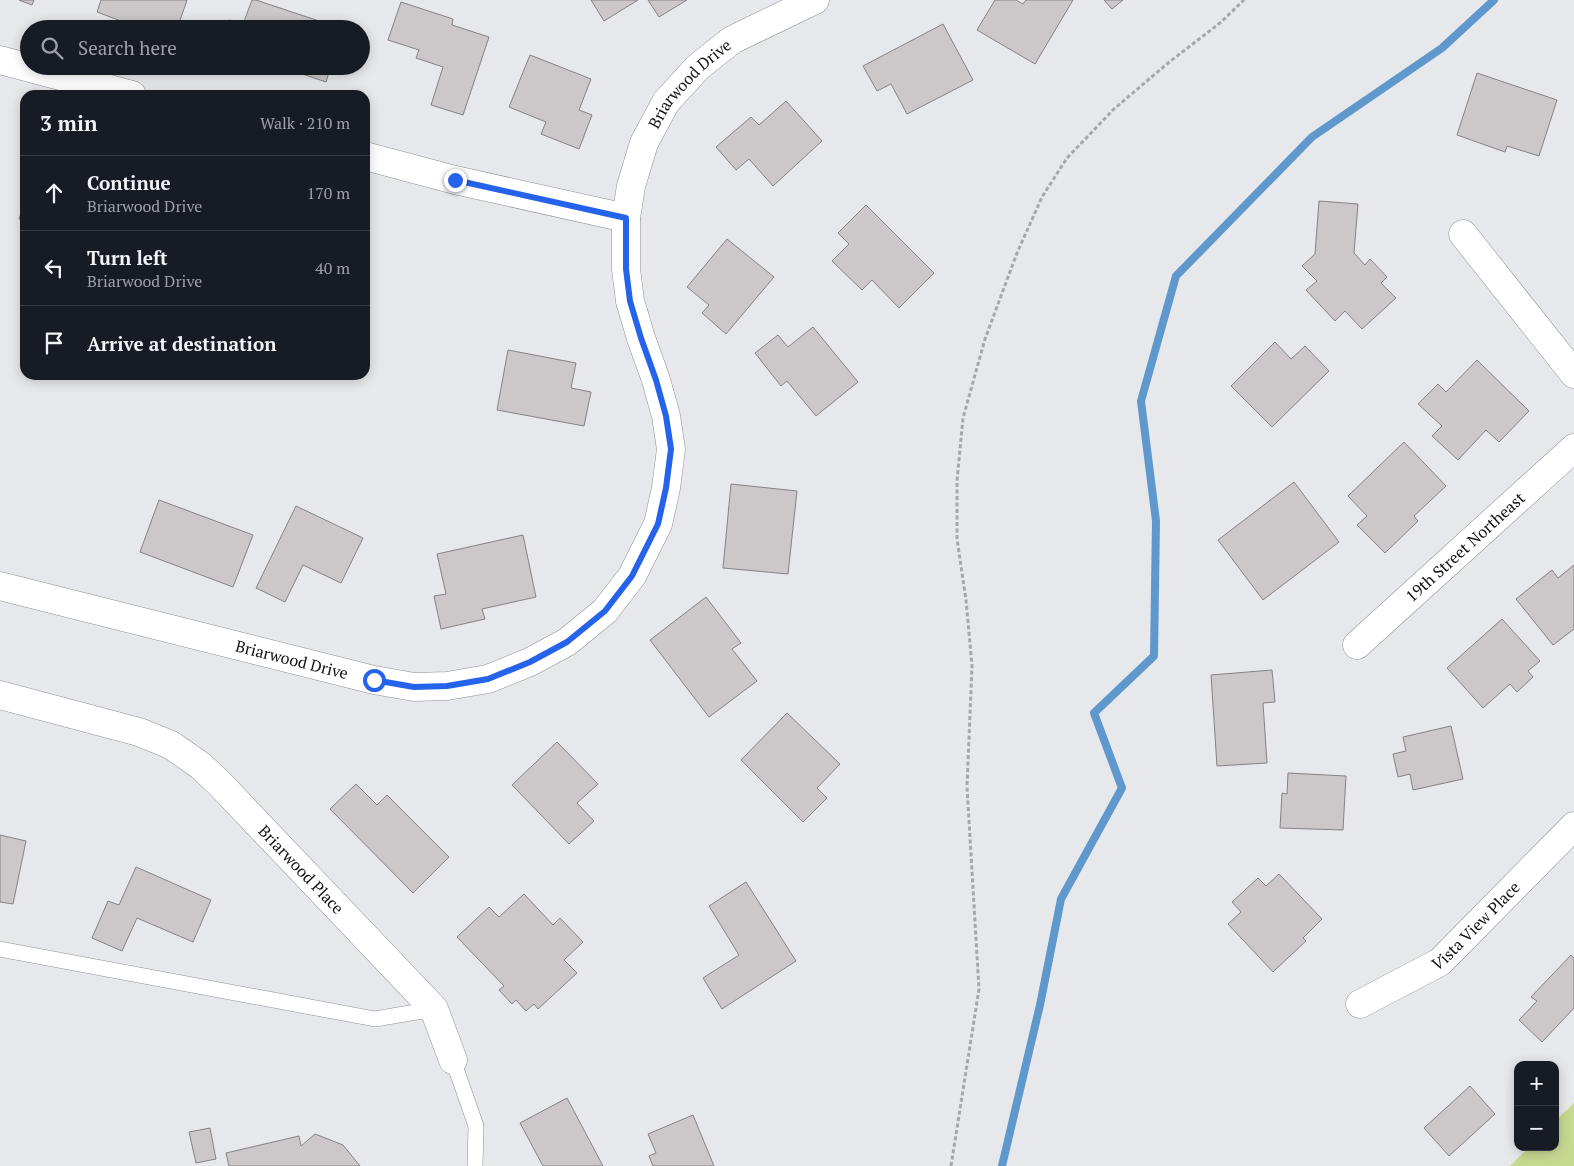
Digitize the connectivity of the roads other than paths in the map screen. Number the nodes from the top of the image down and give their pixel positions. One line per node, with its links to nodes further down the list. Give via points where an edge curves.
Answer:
1 (815, 0): 7 (street, Briarwood Drive, via 732,40 698,67 666,102 644,143 631,186)
2 (0, 60): 3 (street)
3 (20, 65)
4 (57, 75): 5 (street)
5 (113, 90)
6 (370, 157): 7 (street)
7 (626, 218): 11 (street, Briarwood Drive, via 630,301 668,425 671,449 666,488 658,524 632,576 605,611 567,642 488,679 447,686 414,687 374,680)
8 (1463, 234): 9 (street)
9 (1574, 374)
10 (1574, 448): 12 (street, 19th Street Northeast)
11 (0, 586)
12 (1357, 645)
13 (0, 695): 17 (street, Briarwood Place, via 139,732 171,745 201,766)
14 (1574, 826): 16 (street, Vista View Place, via 1440,962)
15 (0, 949): 17 (lane, via 375,1019)
16 (1360, 1004)
17 (434, 1009): 18 (street, Briarwood Place)
18 (454, 1060): 19 (lane, Briarwood Place, via 476,1126)
19 (475, 1166)

